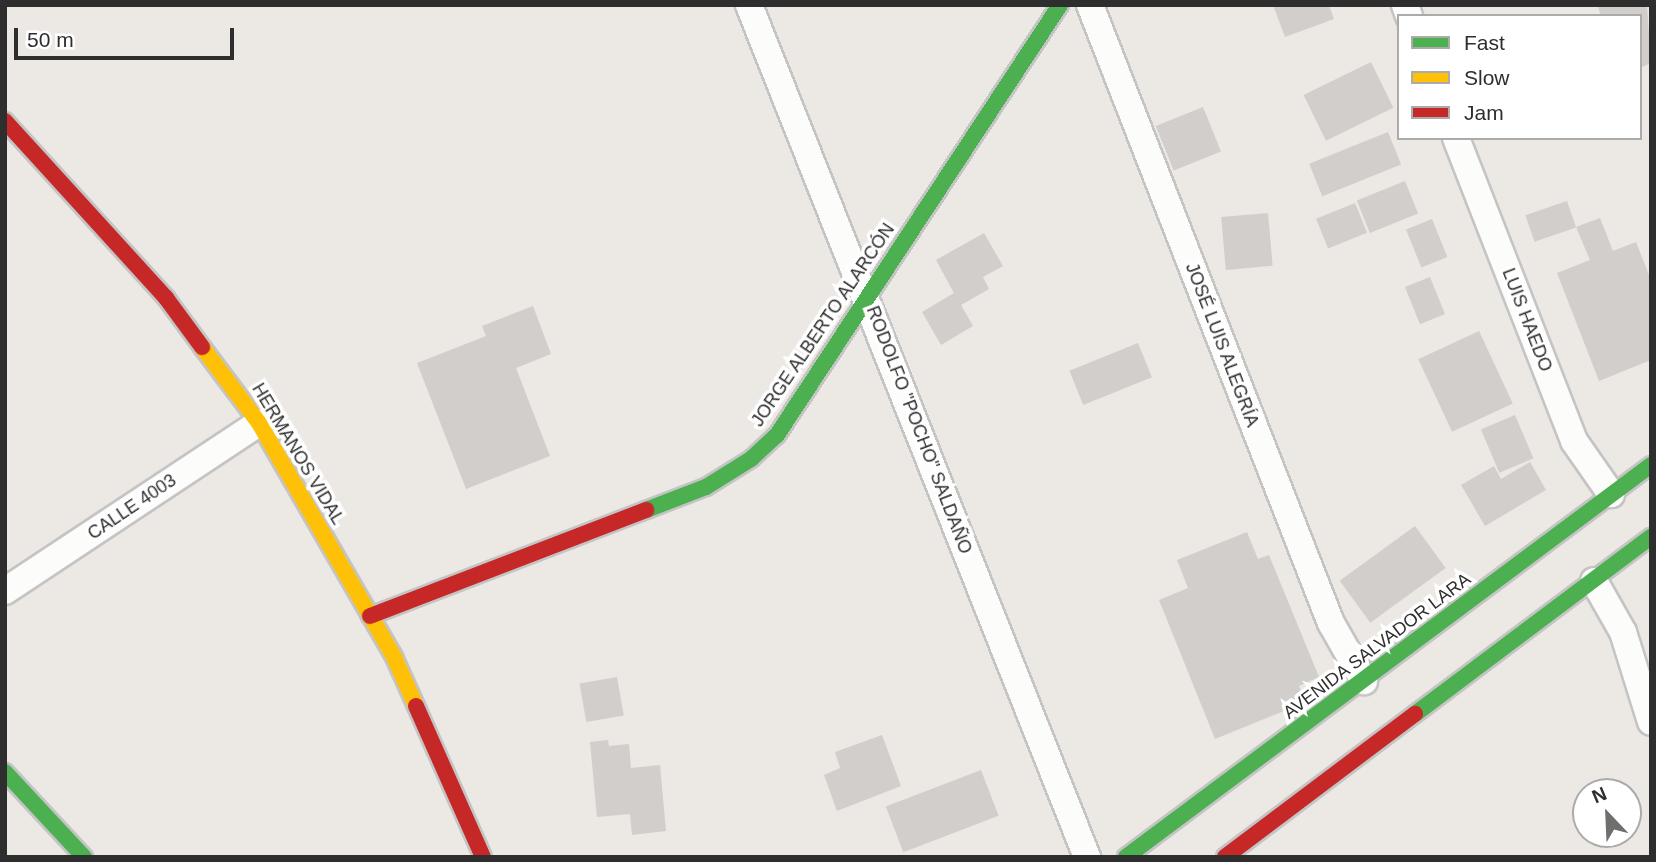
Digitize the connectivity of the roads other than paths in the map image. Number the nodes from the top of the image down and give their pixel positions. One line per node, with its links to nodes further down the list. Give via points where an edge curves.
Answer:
1 (749, 5): 6 (street, RODOLFO "POCHO" SALDAÑO)
2 (1059, 5): 6 (street, JORGE ALBERTO ALARCÓN)
3 (1090, 5): 14 (street, JOSÉ LUIS ALEGRÍA, via 1331,623)
4 (5, 121): 7 (street, HERMANOS VIDAL, via 166,298)
5 (1458, 140): 9 (street, LUIS HAEDO, via 1574,441)
6 (866, 295): 13 (street, JORGE ALBERTO ALARCÓN, via 777,435 751,459 706,487); 19 (street, RODOLFO "POCHO" SALDAÑO)
7 (259, 423): 12 (street, CALLE 4003); 13 (street, HERMANOS VIDAL)
8 (1651, 465): 9 (street, AVENIDA SALVADOR LARA)
9 (1611, 495): 14 (street, AVENIDA SALVADOR LARA)
10 (1651, 537): 11 (street)
11 (1594, 581): 15 (street, via 1623,632); 21 (street)
12 (5, 591)
13 (370, 616): 18 (street, HERMANOS VIDAL, via 414,698)
14 (1364, 681): 20 (street, AVENIDA SALVADOR LARA)
15 (1651, 722)
16 (5, 772): 17 (street)
17 (84, 857)
18 (483, 857)
19 (1087, 857)
20 (1126, 857)
21 (1226, 857)

